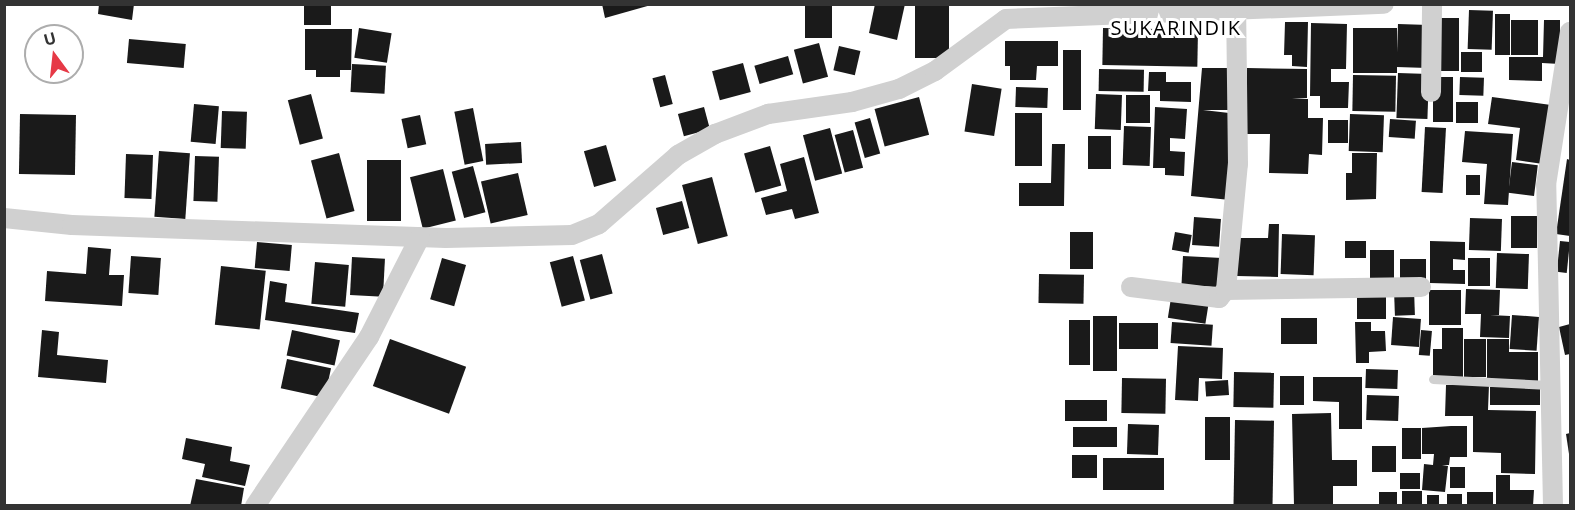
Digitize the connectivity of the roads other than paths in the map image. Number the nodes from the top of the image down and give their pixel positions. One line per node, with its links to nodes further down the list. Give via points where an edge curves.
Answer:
1 (1384, 4): 3 (street)
2 (1432, 4): 6 (street)
3 (1236, 10): 4 (street); 11 (street, via 1238,164)
4 (1006, 12): 8 (street, via 935,71 899,89 852,102 768,114 715,134 678,155 585,232)
5 (1570, 32): 13 (street, via 1546,185)
6 (1431, 93)
7 (4, 218): 8 (street, via 72,225)
8 (420, 237): 14 (street, via 369,337)
9 (1131, 287): 11 (street, via 1219,298)
10 (1421, 287): 11 (street)
11 (1226, 290)
12 (1433, 380): 13 (lane)
13 (1550, 385): 15 (street)
14 (255, 506)
15 (1553, 506)

